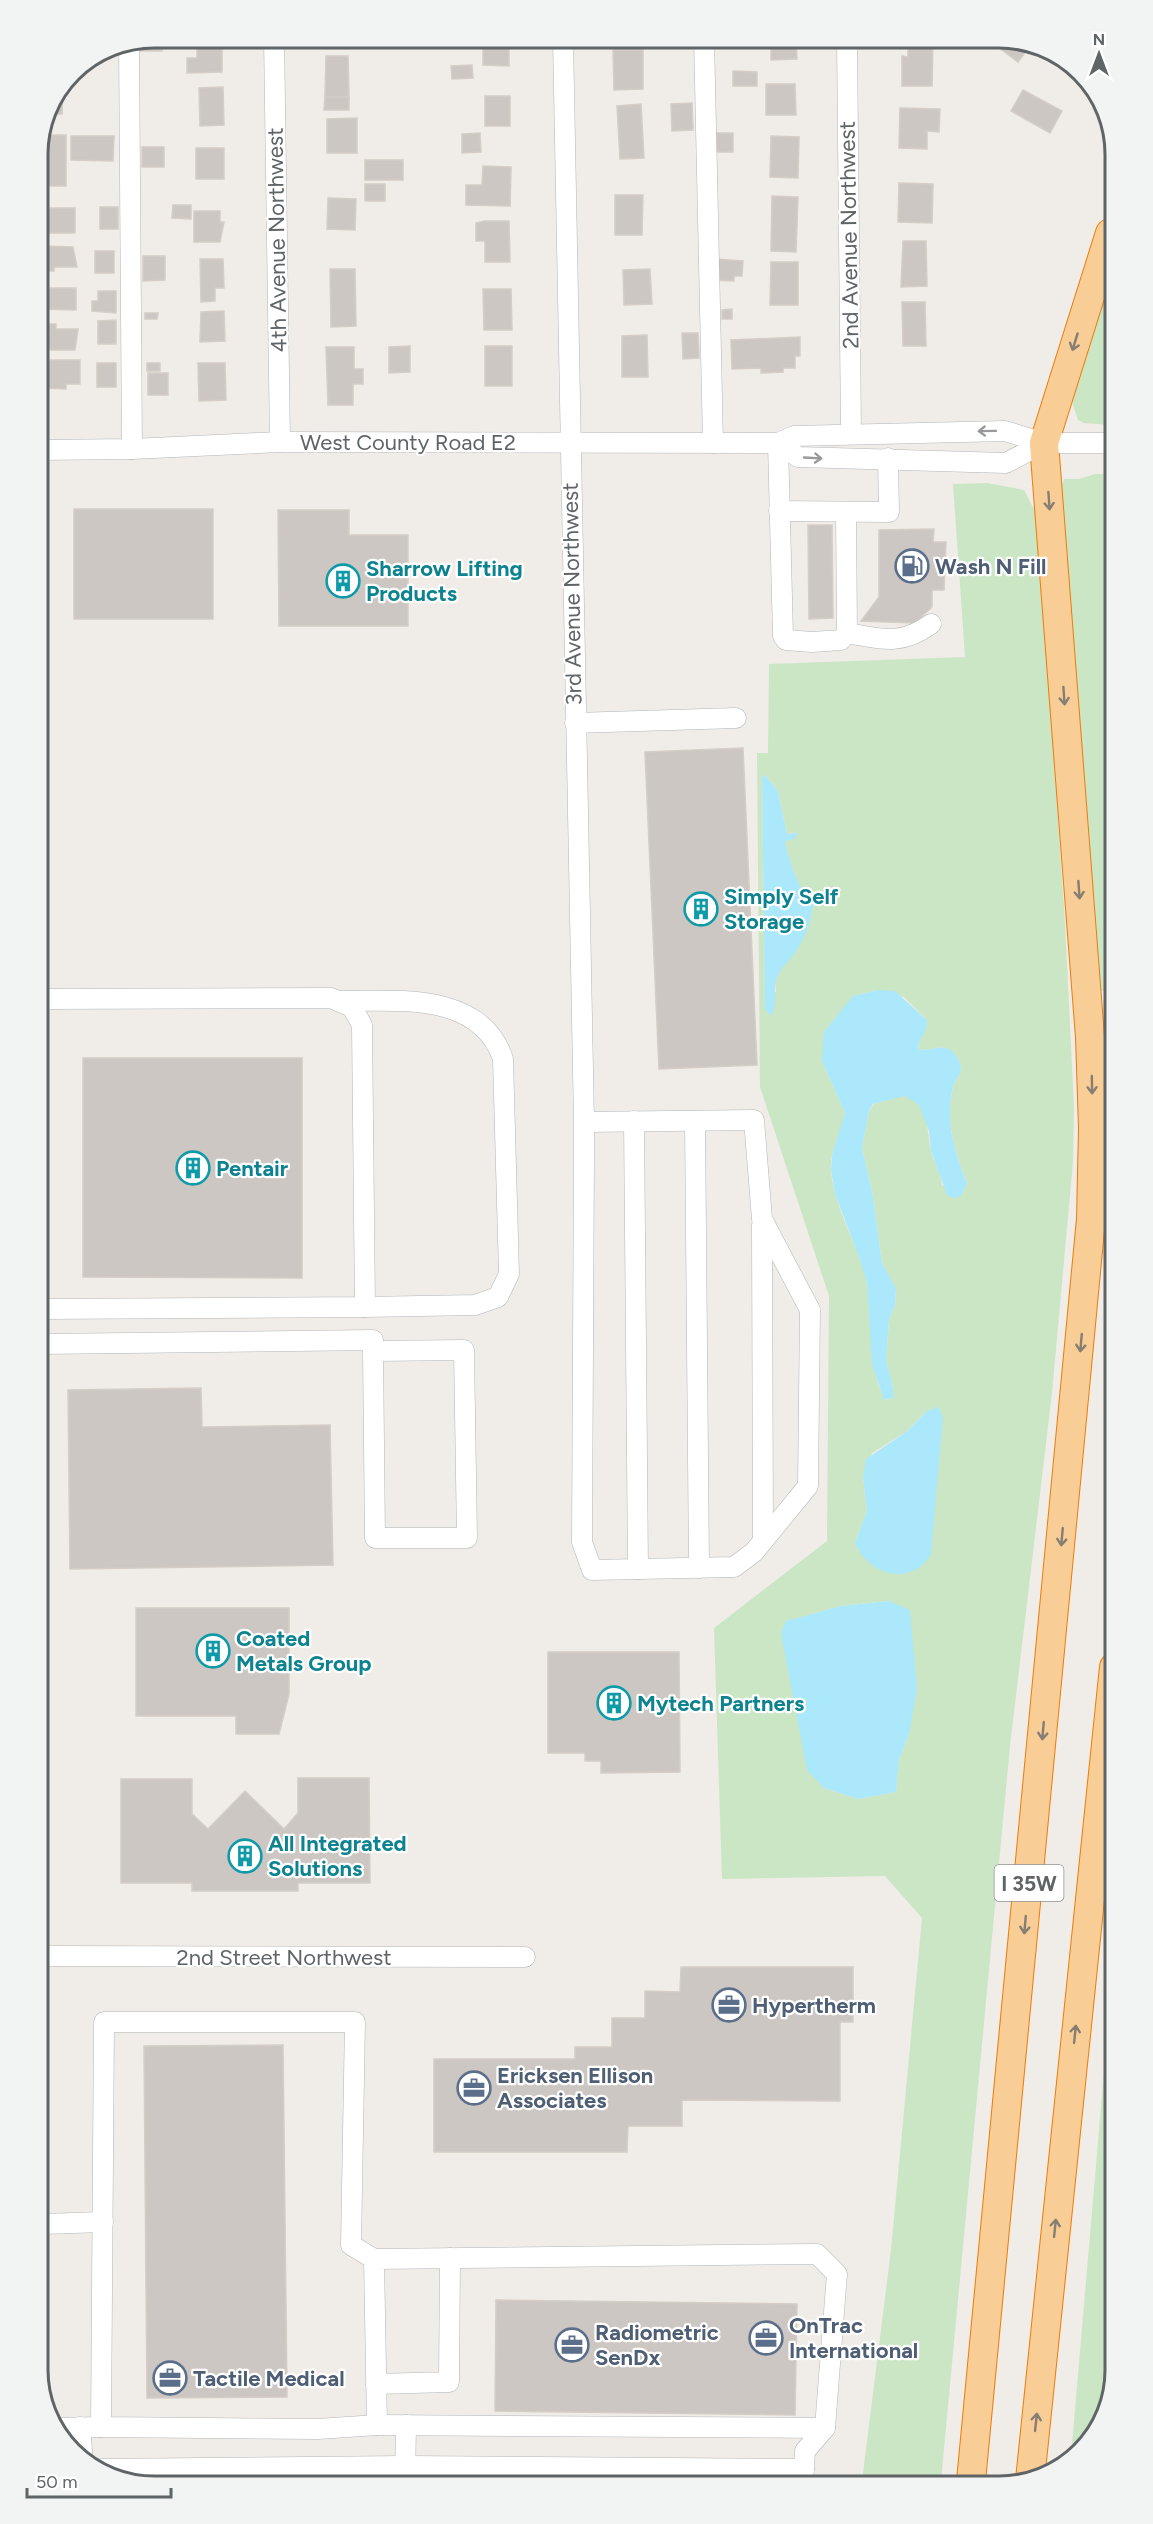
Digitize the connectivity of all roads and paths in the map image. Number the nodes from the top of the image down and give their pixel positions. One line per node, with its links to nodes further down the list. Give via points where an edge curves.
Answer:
1 (274, 48): 8 (street, 4th Avenue Northwest)
2 (563, 48): 10 (street, 3rd Avenue Northwest)
3 (704, 48): 11 (street)
4 (847, 48): 7 (street, 2nd Avenue Northwest)
5 (129, 51): 14 (street)
6 (1105, 249): 13 (highway, one-way to 13)
7 (851, 433): 12 (street, West County Road E2, via 794,436); 13 (street, West County Road E2, one-way to 7, via 1005,431)
8 (280, 442): 10 (street, West County Road E2); 14 (street, West County Road E2)
9 (1105, 442): 13 (street, West County Road E2)
10 (569, 443): 11 (street, West County Road E2); 22 (street, 3rd Avenue Northwest)
11 (713, 443): 12 (street, West County Road E2)
12 (778, 443): 16 (street, West County Road E2, one-way to 16, via 798,457); 17 (street)
13 (1044, 443): 16 (street, West County Road E2, via 1006,463); 30 (highway, one-way to 30, via 1090,1037 1093,1128)
14 (132, 449): 15 (street, West County Road E2)
15 (48, 450)
16 (888, 458): 18 (street, via 889,512)
17 (780, 511): 18 (street); 20 (street, via 783,636 786,640 812,642 841,640)
18 (846, 512): 20 (street)
19 (931, 624): 20 (street, via 913,637 895,639)
20 (846, 633)
21 (736, 718): 22 (street)
22 (575, 723): 27 (street, 3rd Avenue Northwest)
23 (48, 999): 24 (street)
24 (342, 1001): 31 (street, via 352,1007 362,1025); 31 (street, via 421,1001 452,1010 477,1021 496,1040 503,1059 509,1274 498,1297 476,1305)
25 (634, 1121): 26 (street); 27 (street); 37 (street)
26 (695, 1121): 29 (street, via 754,1120); 36 (street)
27 (584, 1122): 37 (street, 3rd Avenue Northwest, via 582,1542 592,1570)
28 (1105, 1159): 30 (highway, I 35W)
29 (762, 1219): 35 (street); 35 (street, via 810,1310 808,1486)
30 (1086, 1285): 58 (highway, I 35W, one-way to 58)
31 (364, 1307): 32 (street)
32 (48, 1309)
33 (48, 1344): 34 (street, via 373,1340)
34 (373, 1351): 34 (street, via 375,1538 467,1538 464,1350)
35 (763, 1540): 36 (street, via 734,1567)
36 (699, 1568): 37 (street)
37 (638, 1569)
38 (1105, 1754): 54 (highway, I 35W, one-way to 38)
39 (48, 1956): 40 (street, 2nd Street Northwest)
40 (525, 1957)
41 (102, 2222): 42 (street); 44 (street, via 104,2022 355,2022 351,2245); 49 (street)
42 (48, 2224)
43 (450, 2258): 44 (street); 45 (street, via 449,2382); 51 (street, via 817,2254 837,2274)
44 (374, 2259): 45 (street)
45 (376, 2384): 46 (street)
46 (377, 2425): 47 (street); 49 (street, via 318,2429)
47 (406, 2425): 51 (street); 55 (street)
48 (81, 2427): 49 (street); 50 (street); 52 (street)
49 (101, 2427)
50 (65, 2428)
51 (825, 2428): 57 (street, via 805,2451)
52 (82, 2448)
53 (117, 2469): 55 (street)
54 (1031, 2471)
55 (405, 2475): 56 (street)
56 (753, 2475): 57 (street)
57 (804, 2475)
58 (971, 2476)

